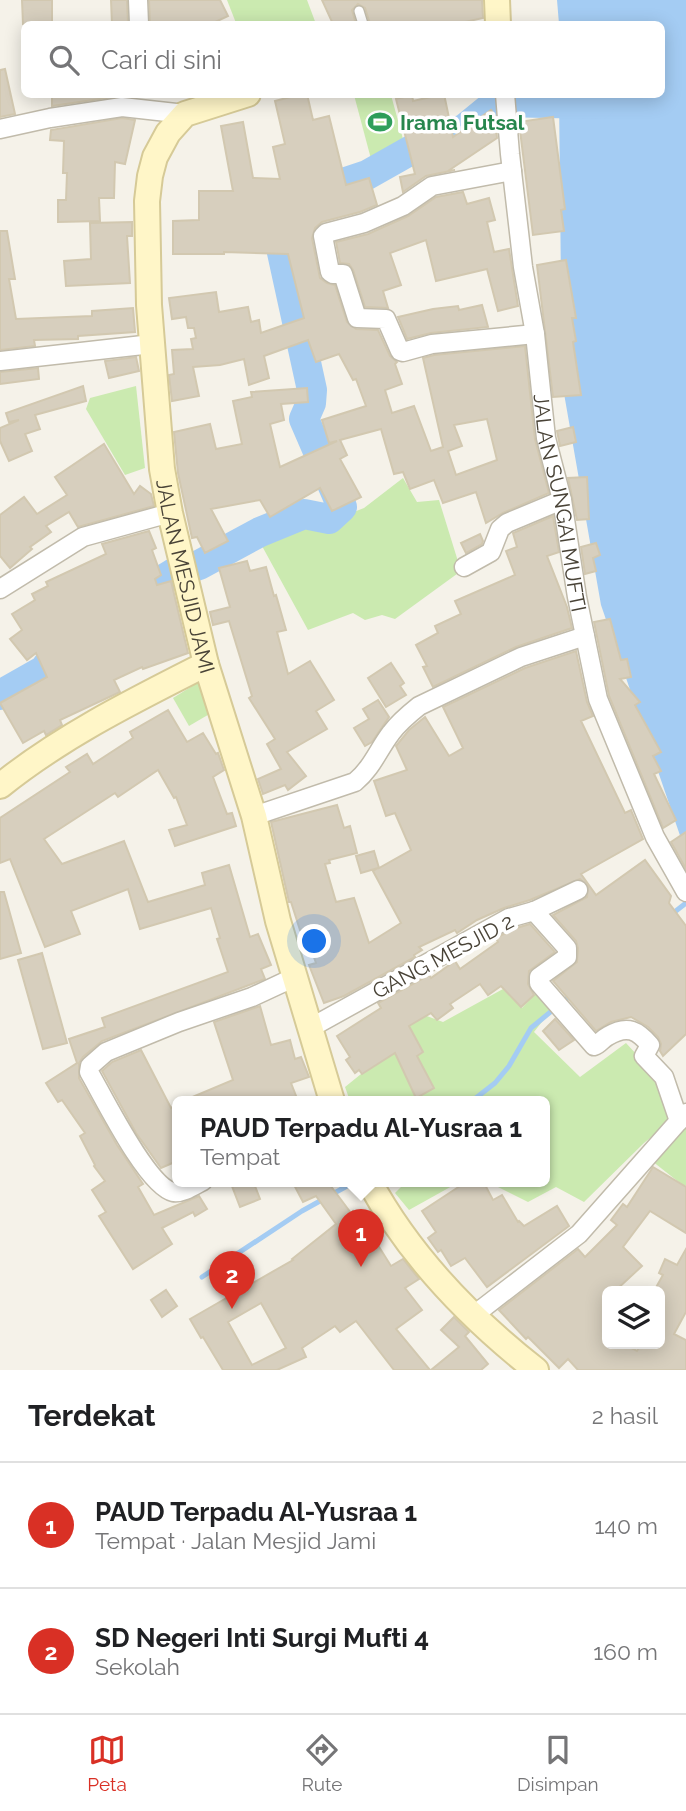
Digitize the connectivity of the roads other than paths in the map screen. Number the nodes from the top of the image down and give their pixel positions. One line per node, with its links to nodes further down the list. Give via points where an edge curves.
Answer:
1 (138, 0): 4 (street)
2 (497, 0): 6 (main road)
3 (359, 11): 5 (lane)
4 (139, 21)
5 (362, 21)
6 (498, 21)
7 (235, 98): 10 (main road)
8 (506, 98): 12 (street, JALAN SUNGAI MUFTI)
9 (142, 102): 10 (street); 11 (street)
10 (185, 114): 14 (main road, JALAN MESJID JAMI, via 155,157 146,201)
11 (0, 129)
12 (512, 171): 13 (street, JALAN SUNGAI MUFTI); 13 (street, via 432,186 396,209 323,236 330,272 344,274 357,318 386,319 400,351)
13 (535, 334): 16 (street, JALAN SUNGAI MUFTI, via 546,438)
14 (152, 344): 15 (street); 17 (main road, JALAN MESJID JAMI)
15 (0, 360)
16 (562, 500): 18 (street, via 507,523 491,552); 20 (street, JALAN SUNGAI MUFTI)
17 (170, 513): 19 (street, via 83,537); 21 (main road, JALAN MESJID JAMI)
18 (464, 567)
19 (1, 588)
20 (585, 636): 23 (street, via 521,657 419,706 390,733 366,773 355,782); 25 (street, JALAN SUNGAI MUFTI, via 597,699 655,837)
21 (206, 664): 22 (main road, via 65,741); 23 (main road, JALAN MESJID JAMI)
22 (0, 786)
23 (254, 816): 27 (main road, JALAN MESJID JAMI)
24 (578, 890): 26 (street, GANG MESJID 2)
25 (686, 892)
26 (534, 911): 28 (street, GANG MESJID 2, via 509,918); 30 (street, via 568,952 538,981 594,1046 610,1034 640,1033 650,1045 645,1056 664,1077)
27 (295, 977): 28 (main road, JALAN MESJID JAMI); 31 (street, via 106,1052 90,1066 89,1072 130,1147 171,1192)
28 (310, 1028): 29 (main road, JALAN MESJID JAMI)
29 (330, 1096)
30 (682, 1117): 33 (street, via 579,1234)
31 (190, 1187)
32 (373, 1187): 33 (main road, via 408,1243)
33 (474, 1315): 34 (main road)
34 (523, 1366)

